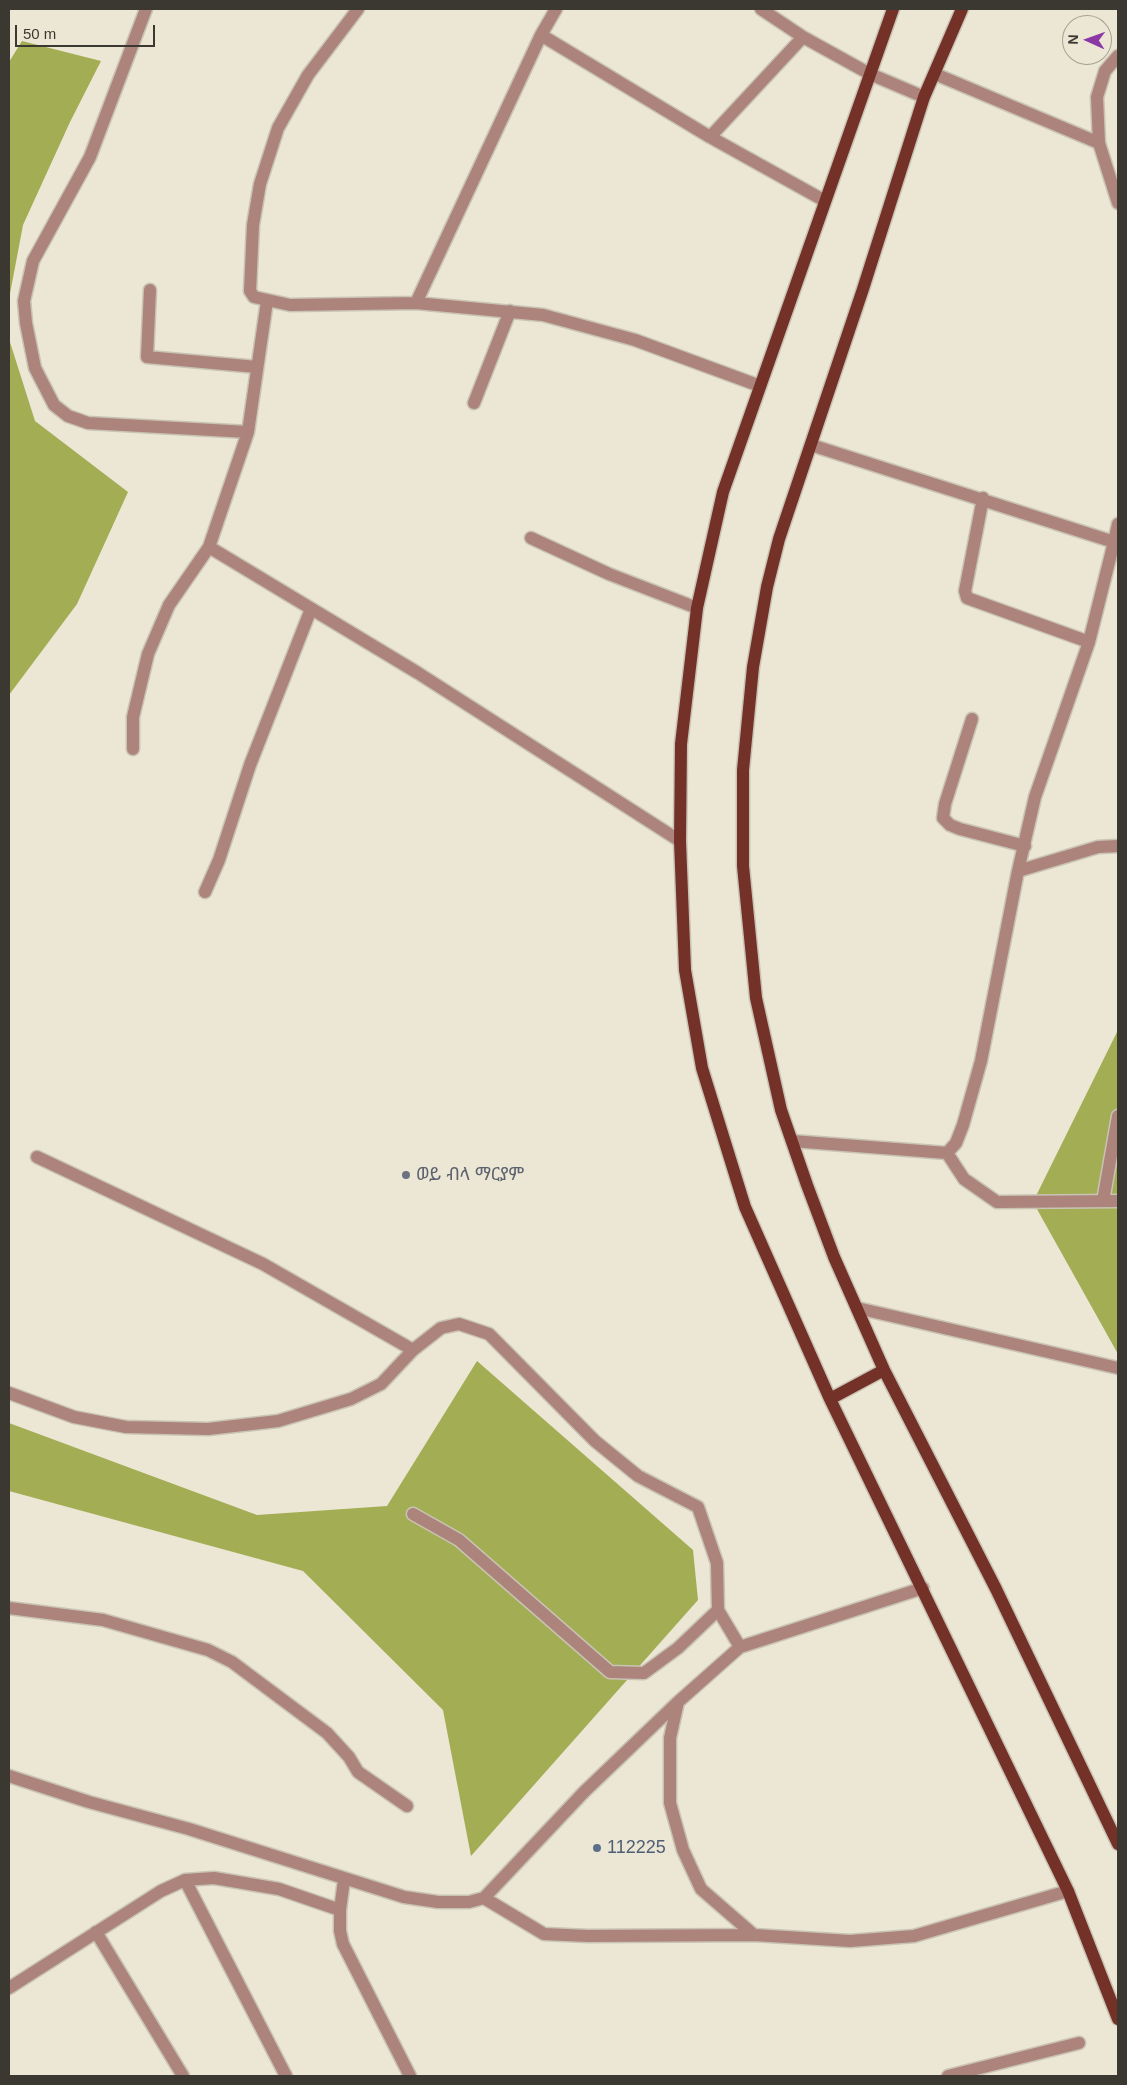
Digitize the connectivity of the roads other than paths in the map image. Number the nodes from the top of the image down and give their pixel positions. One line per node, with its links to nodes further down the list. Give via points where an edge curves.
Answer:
1 (146, 9): 24 (street, via 90,157 33,261 24,301 35,368 54,405 68,416 88,423)
2 (358, 9): 18 (street, via 308,75 278,128 260,184 251,250 250,290 254,297)
3 (556, 9): 7 (street)
4 (761, 9): 8 (street)
5 (893, 9): 10 (main road)
6 (962, 9): 11 (main road)
7 (541, 35): 13 (street); 19 (street)
8 (803, 37): 10 (street); 13 (street)
9 (1118, 56): 14 (street, via 1105,72 1097,97)
10 (870, 74): 12 (street); 15 (main road)
11 (935, 74): 12 (main road); 14 (street)
12 (924, 97): 25 (main road)
13 (710, 138): 15 (street)
14 (1099, 143): 16 (street)
15 (824, 201): 22 (main road)
16 (1118, 203)
17 (150, 290): 21 (street, via 147,357)
18 (267, 301): 19 (street, via 290,305); 21 (street)
19 (416, 303): 20 (street)
20 (510, 311): 22 (street, via 543,315 635,340); 23 (street)
21 (257, 367): 24 (street)
22 (760, 386): 31 (main road, via 723,492)
23 (474, 403)
24 (248, 432): 30 (street)
25 (811, 445): 26 (street); 42 (main road, via 779,539 767,587 753,667 743,770 743,866 756,998 781,1110)
26 (983, 498): 29 (street); 33 (street, via 965,592 967,598)
27 (1118, 524): 29 (street)
28 (531, 538): 31 (street, via 609,574)
29 (1114, 542): 33 (street)
30 (209, 547): 32 (street); 35 (street, via 169,605 148,654 132,717)
31 (697, 608): 36 (main road, via 681,744)
32 (311, 609): 36 (street, via 418,673); 40 (street, via 256,748 219,860)
33 (1089, 642): 37 (street, via 1036,797)
34 (972, 719): 37 (street, via 943,818 960,829)
35 (133, 749)
36 (680, 842): 52 (main road, via 686,970 702,1068 745,1207)
37 (1025, 846): 39 (street)
38 (1118, 846): 39 (street, via 1098,847)
39 (1018, 871): 43 (street, via 981,1061 963,1125)
40 (205, 892)
41 (1118, 1116): 45 (street)
42 (792, 1141): 43 (street); 47 (main road, via 806,1185)
43 (947, 1153): 45 (street, via 964,1180 997,1202)
44 (37, 1157): 48 (street, via 263,1264)
45 (1102, 1201): 46 (street)
46 (1118, 1201)
47 (857, 1308): 49 (street); 50 (main road)
48 (412, 1350): 51 (street, via 381,1384 351,1399 278,1421 208,1429 126,1427 74,1417); 56 (street, via 441,1328 459,1324 489,1334 616,1459 638,1476 698,1506 717,1563)
49 (1118, 1368)
50 (884, 1370): 52 (main road); 61 (main road, via 996,1589)
51 (9, 1393)
52 (830, 1399): 54 (main road)
53 (413, 1514): 56 (street, via 459,1540 610,1672 644,1673 678,1648)
54 (923, 1588): 57 (street); 64 (main road)
55 (9, 1608): 60 (street, via 103,1620 208,1650 232,1662 327,1733 358,1772)
56 (718, 1610): 57 (street)
57 (740, 1647): 58 (street)
58 (678, 1702): 65 (street, via 584,1792); 68 (street, via 670,1738 670,1803 683,1850 701,1889)
59 (9, 1776): 63 (street)
60 (407, 1806)
61 (1118, 1844)
62 (185, 1880): 66 (street, via 214,1878 279,1889); 67 (street, via 161,1891); 74 (street)
63 (344, 1880): 65 (street, via 404,1897 438,1902); 66 (street)
64 (1068, 1891): 68 (street, via 914,1936 850,1941); 70 (main road)
65 (484, 1898): 68 (street, via 544,1934)
66 (340, 1910): 75 (street, via 343,1944)
67 (96, 1932): 69 (street); 73 (street)
68 (754, 1935)
69 (9, 1988)
70 (1118, 2019)
71 (1079, 2043): 72 (street)
72 (977, 2073): 76 (street)
73 (183, 2076)
74 (286, 2076)
75 (410, 2076)
76 (948, 2076)

